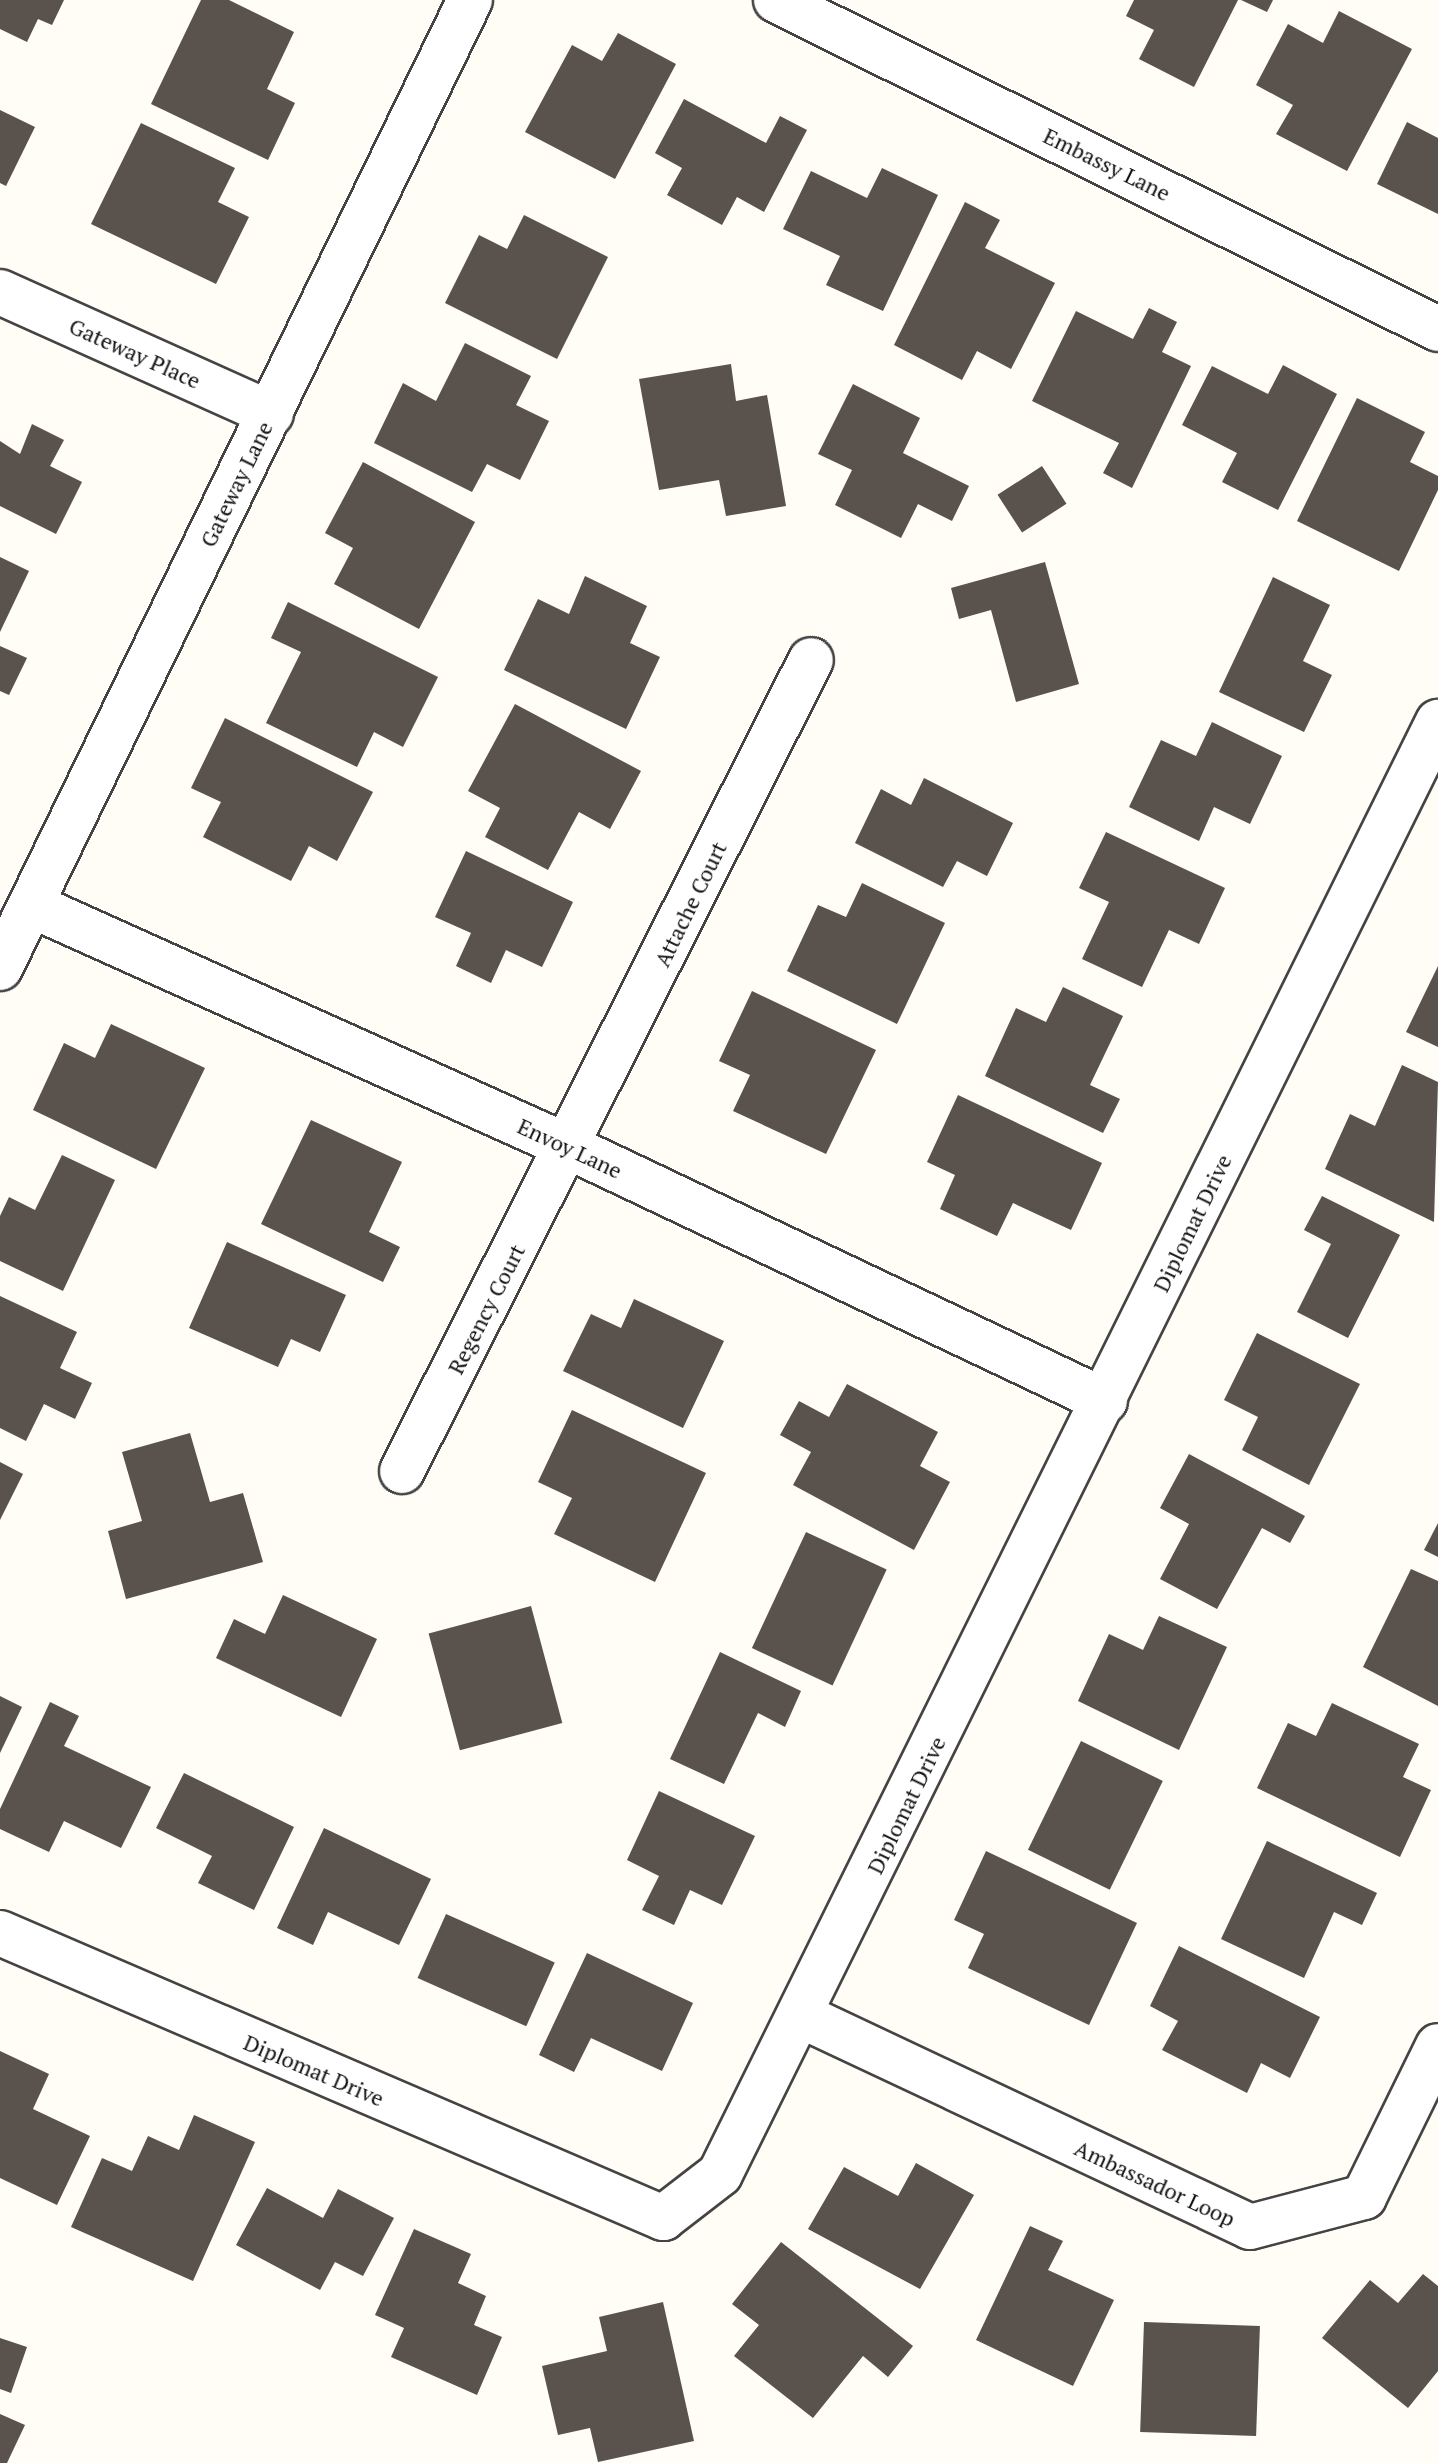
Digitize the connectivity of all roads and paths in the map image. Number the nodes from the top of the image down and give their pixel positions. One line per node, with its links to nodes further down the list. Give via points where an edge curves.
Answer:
1 (470, 0): 5 (street, Gateway Lane)
2 (776, 0): 4 (street, Embassy Lane)
3 (0, 292): 5 (street, Gateway Place)
4 (1438, 329)
5 (271, 414): 8 (street, Gateway Lane)
6 (811, 660): 10 (street, Attache Court)
7 (1438, 722): 11 (street, Diplomat Drive)
8 (31, 905): 9 (street, Gateway Lane); 10 (street, Envoy Lane)
9 (0, 968)
10 (569, 1147): 11 (street, Envoy Lane); 12 (street, Regency Court)
11 (1105, 1401): 14 (street, Diplomat Drive)
12 (402, 1471)
13 (0, 1933): 14 (street, Diplomat Drive, via 663,2218 720,2174)
14 (802, 2016): 15 (street, Ambassador Loop, via 1250,2227 1364,2197)
15 (1438, 2046)

